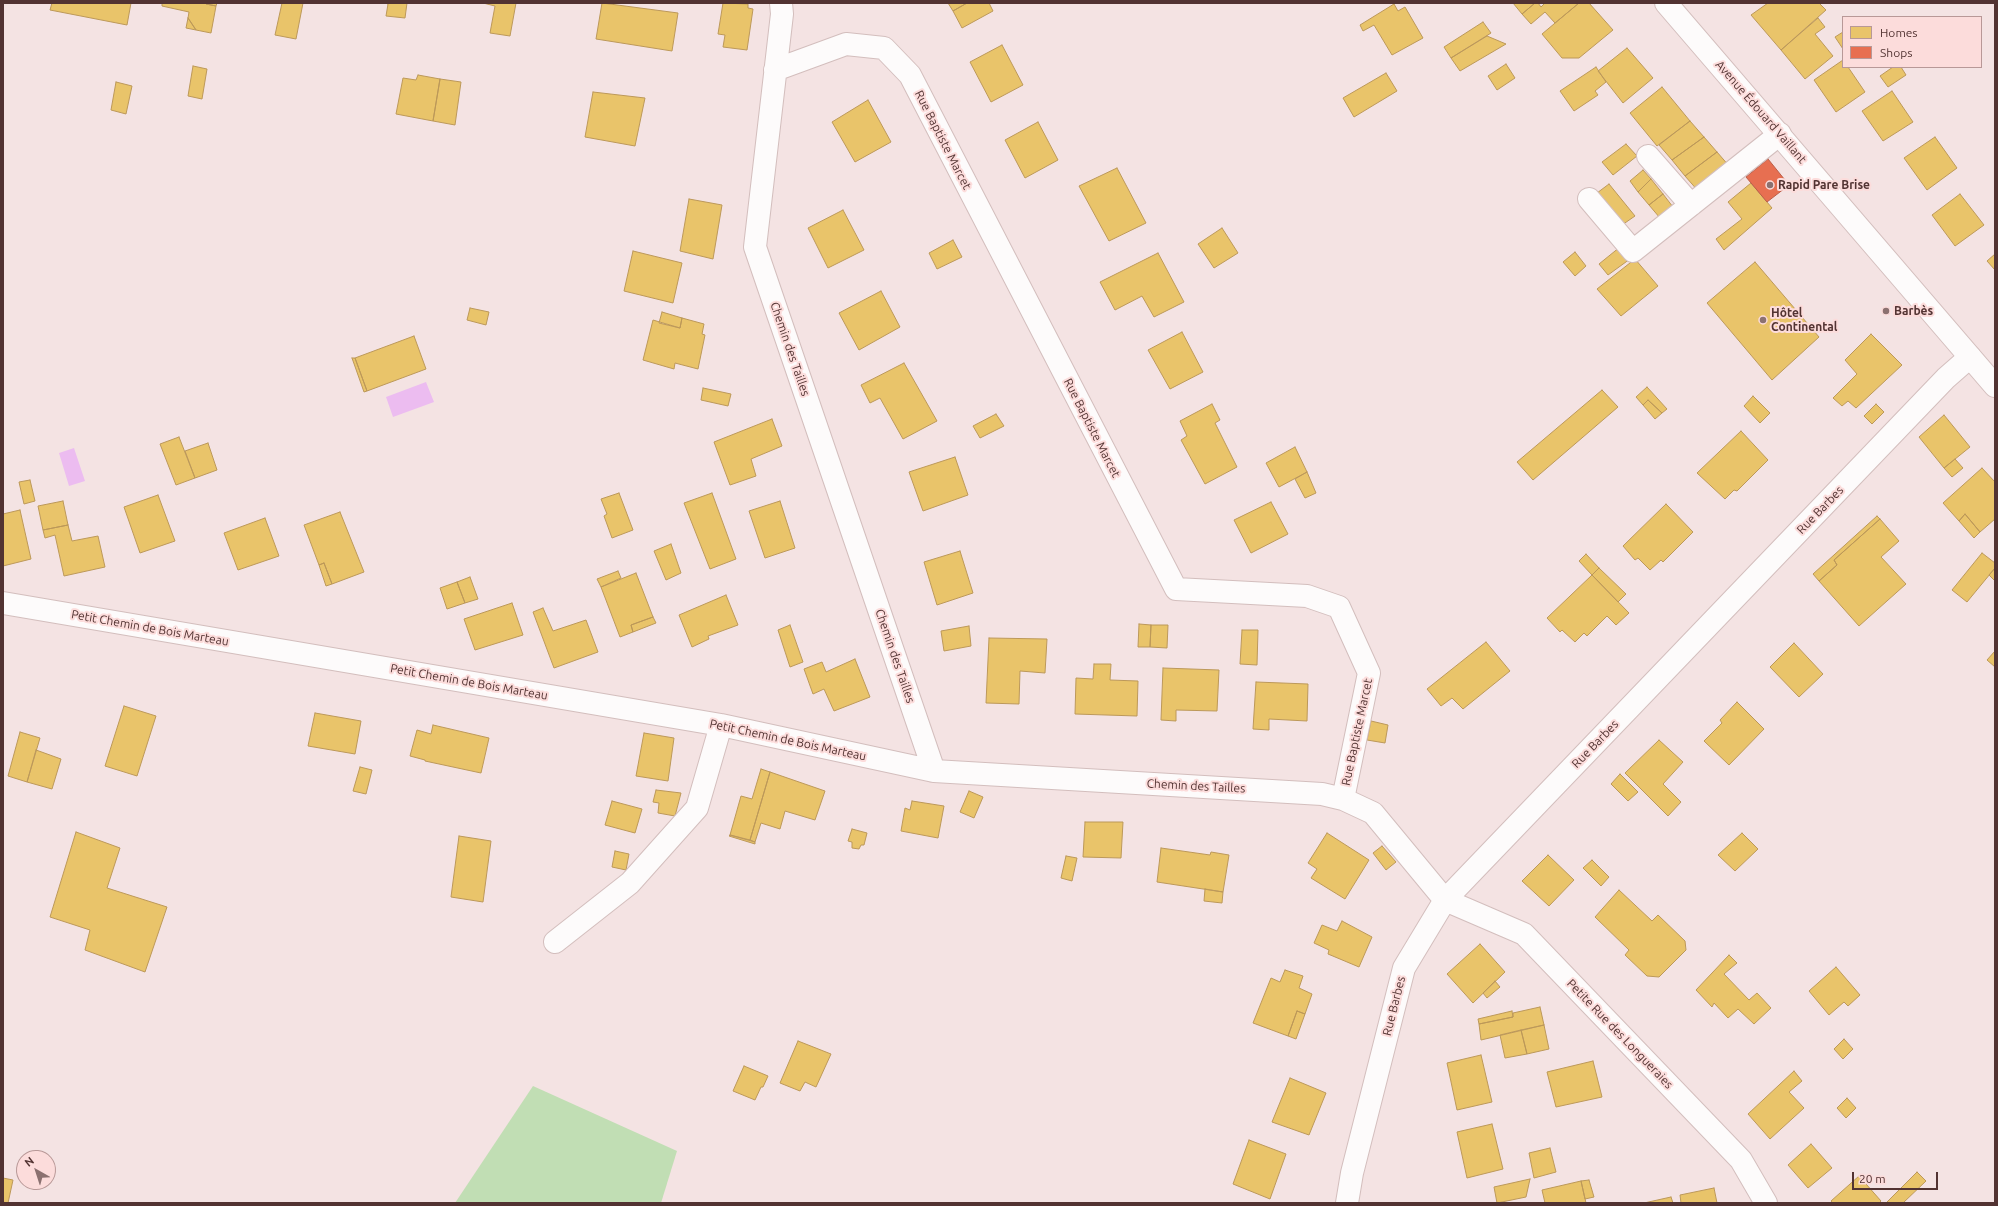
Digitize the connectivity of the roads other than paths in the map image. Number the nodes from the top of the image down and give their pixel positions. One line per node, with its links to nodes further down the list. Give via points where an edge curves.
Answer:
1 (781, 3): 3 (street, Chemin des Tailles)
2 (1666, 3): 4 (street, Avenue Édouard Vaillant)
3 (775, 70): 12 (street, Chemin des Tailles, via 755,247); 13 (street, Rue Baptiste Marcet, via 846,44 884,48 910,75 1176,589 1308,596 1339,607 1369,673)
4 (1780, 134): 7 (street); 8 (street, Avenue Édouard Vaillant)
5 (1648, 156): 7 (street)
6 (1589, 199): 7 (street, via 1634,251)
7 (1691, 205)
8 (1970, 357): 9 (street, Avenue Édouard Vaillant); 14 (street, Rue Barbes, via 1946,378)
9 (1995, 386)
10 (3, 602): 11 (street, Petit Chemin de Bois Marteau)
11 (721, 725): 12 (street, Petit Chemin de Bois Marteau); 15 (street, via 697,808 630,883)
12 (934, 771): 13 (street, Chemin des Tailles, via 1322,794)
13 (1343, 799): 14 (street, Chemin des Tailles, via 1374,813)
14 (1445, 900): 16 (street, Rue Barbes, via 1404,968 1352,1173); 17 (street, Petite Rue des Longueraies, via 1524,934 1741,1160)
15 (555, 942)
16 (1347, 1203)
17 (1766, 1203)

